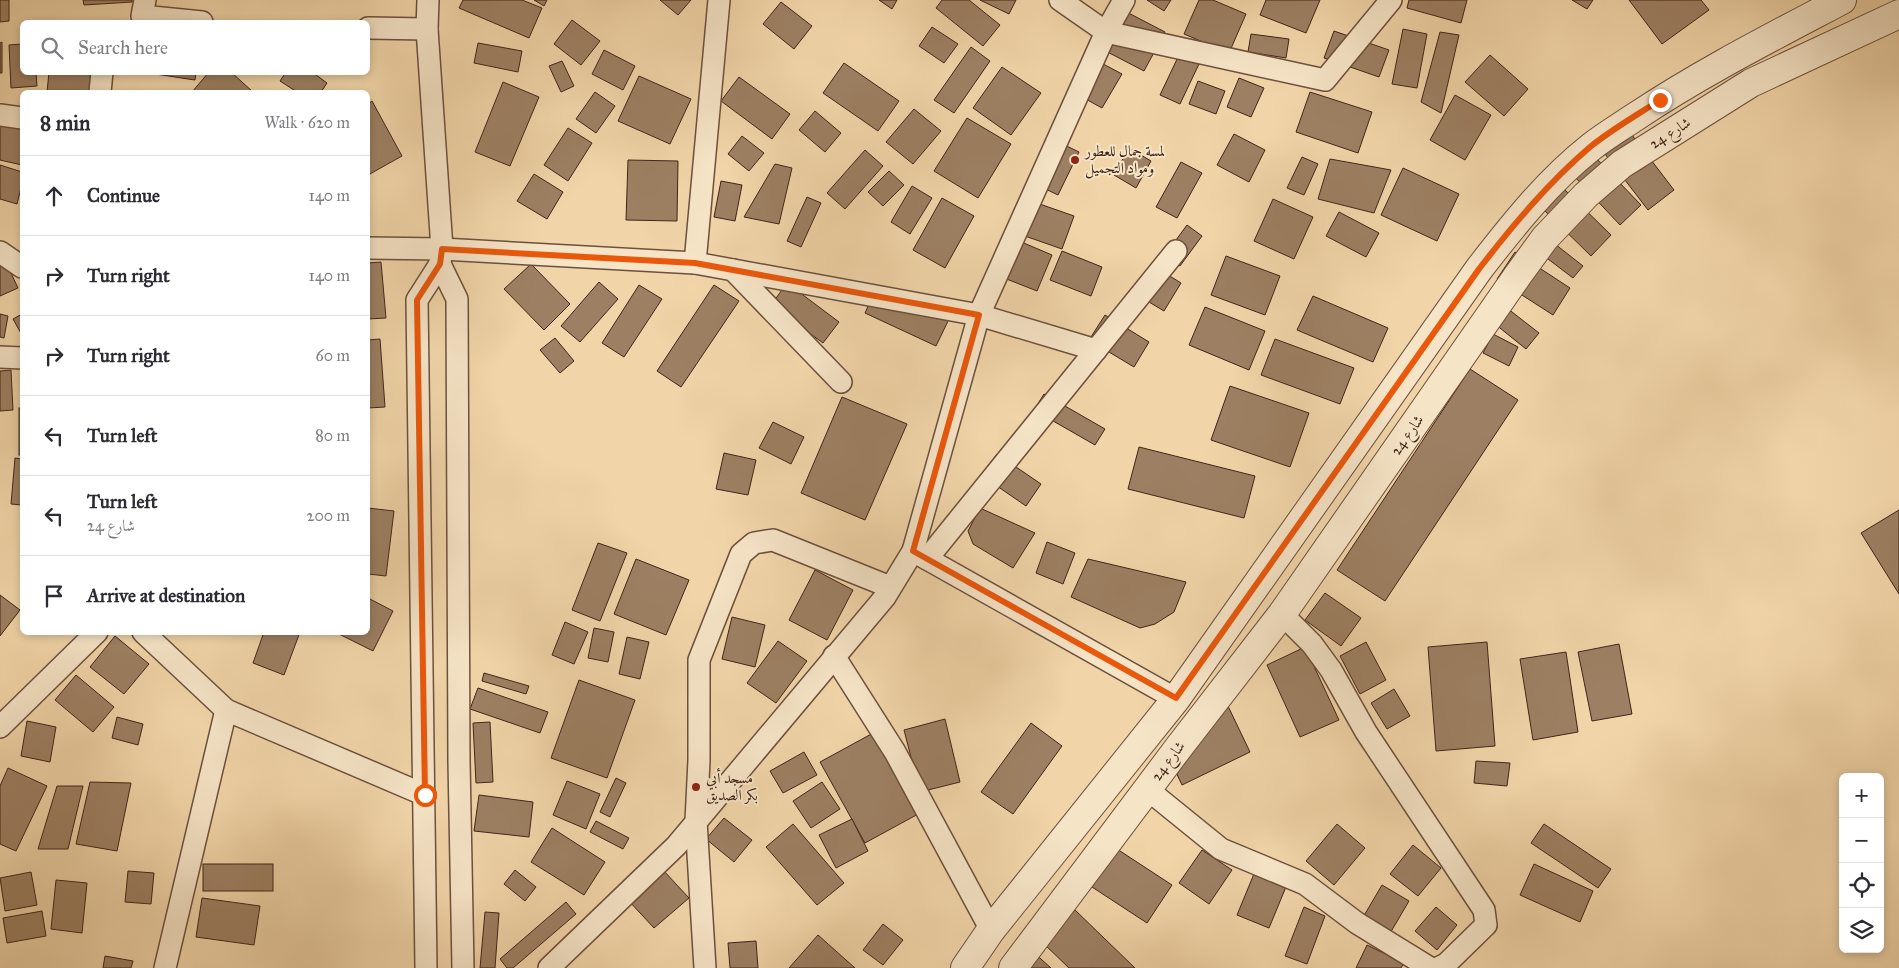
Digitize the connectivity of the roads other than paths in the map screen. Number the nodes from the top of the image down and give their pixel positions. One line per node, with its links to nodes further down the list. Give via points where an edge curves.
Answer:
1 (428, 0): 11 (street)
2 (719, 0): 21 (street)
3 (1060, 0): 12 (street)
4 (1124, 0): 12 (street)
5 (1391, 0): 12 (street, via 1324,80)
6 (1842, 0): 35 (street, via 1660,100 1591,146 1550,185 1479,269)
7 (140, 13): 9 (street)
8 (1899, 14): 31 (street, شارع 24, via 1751,83 1622,164 1586,195 1545,238 1518,275)
9 (188, 20)
10 (370, 28): 11 (street)
11 (427, 29): 20 (street)
12 (1106, 32): 24 (street)
13 (102, 75): 14 (street)
14 (100, 90)
15 (0, 115): 16 (street)
16 (20, 118)
17 (370, 248): 20 (street)
18 (1176, 251): 25 (street)
19 (0, 252): 22 (street)
20 (441, 256): 21 (street); 39 (street, via 417,300); 44 (street, via 457,299 459,761)
21 (695, 263): 23 (street)
22 (20, 266)
23 (733, 270): 24 (street); 28 (street)
24 (979, 315): 25 (street); 29 (street)
25 (1096, 350): 29 (street)
26 (0, 357): 27 (street)
27 (20, 358)
28 (841, 382)
29 (920, 555): 30 (street); 35 (street)
30 (890, 587): 34 (street); 40 (street, via 773,540 763,540 741,554 699,660)
31 (1282, 614): 38 (street, شارع 24); 50 (street, via 1312,644 1330,670 1366,732 1484,910 1486,925)
32 (94, 635): 37 (street)
33 (146, 635): 36 (street)
34 (834, 656): 40 (street); 41 (street, via 895,752)
35 (1176, 698): 41 (street)
36 (226, 710): 39 (street); 42 (street)
37 (0, 727)
38 (1147, 789): 48 (street, شارع 24); 49 (street, via 1222,848 1305,884 1357,923)
39 (425, 795): 43 (street)
40 (696, 821): 45 (street, via 676,846); 46 (street)
41 (991, 930): 47 (street)
42 (165, 968)
43 (426, 968)
44 (464, 968)
45 (549, 968)
46 (705, 968)
47 (965, 968)
48 (1013, 968)
49 (1430, 968)
50 (1438, 968)

